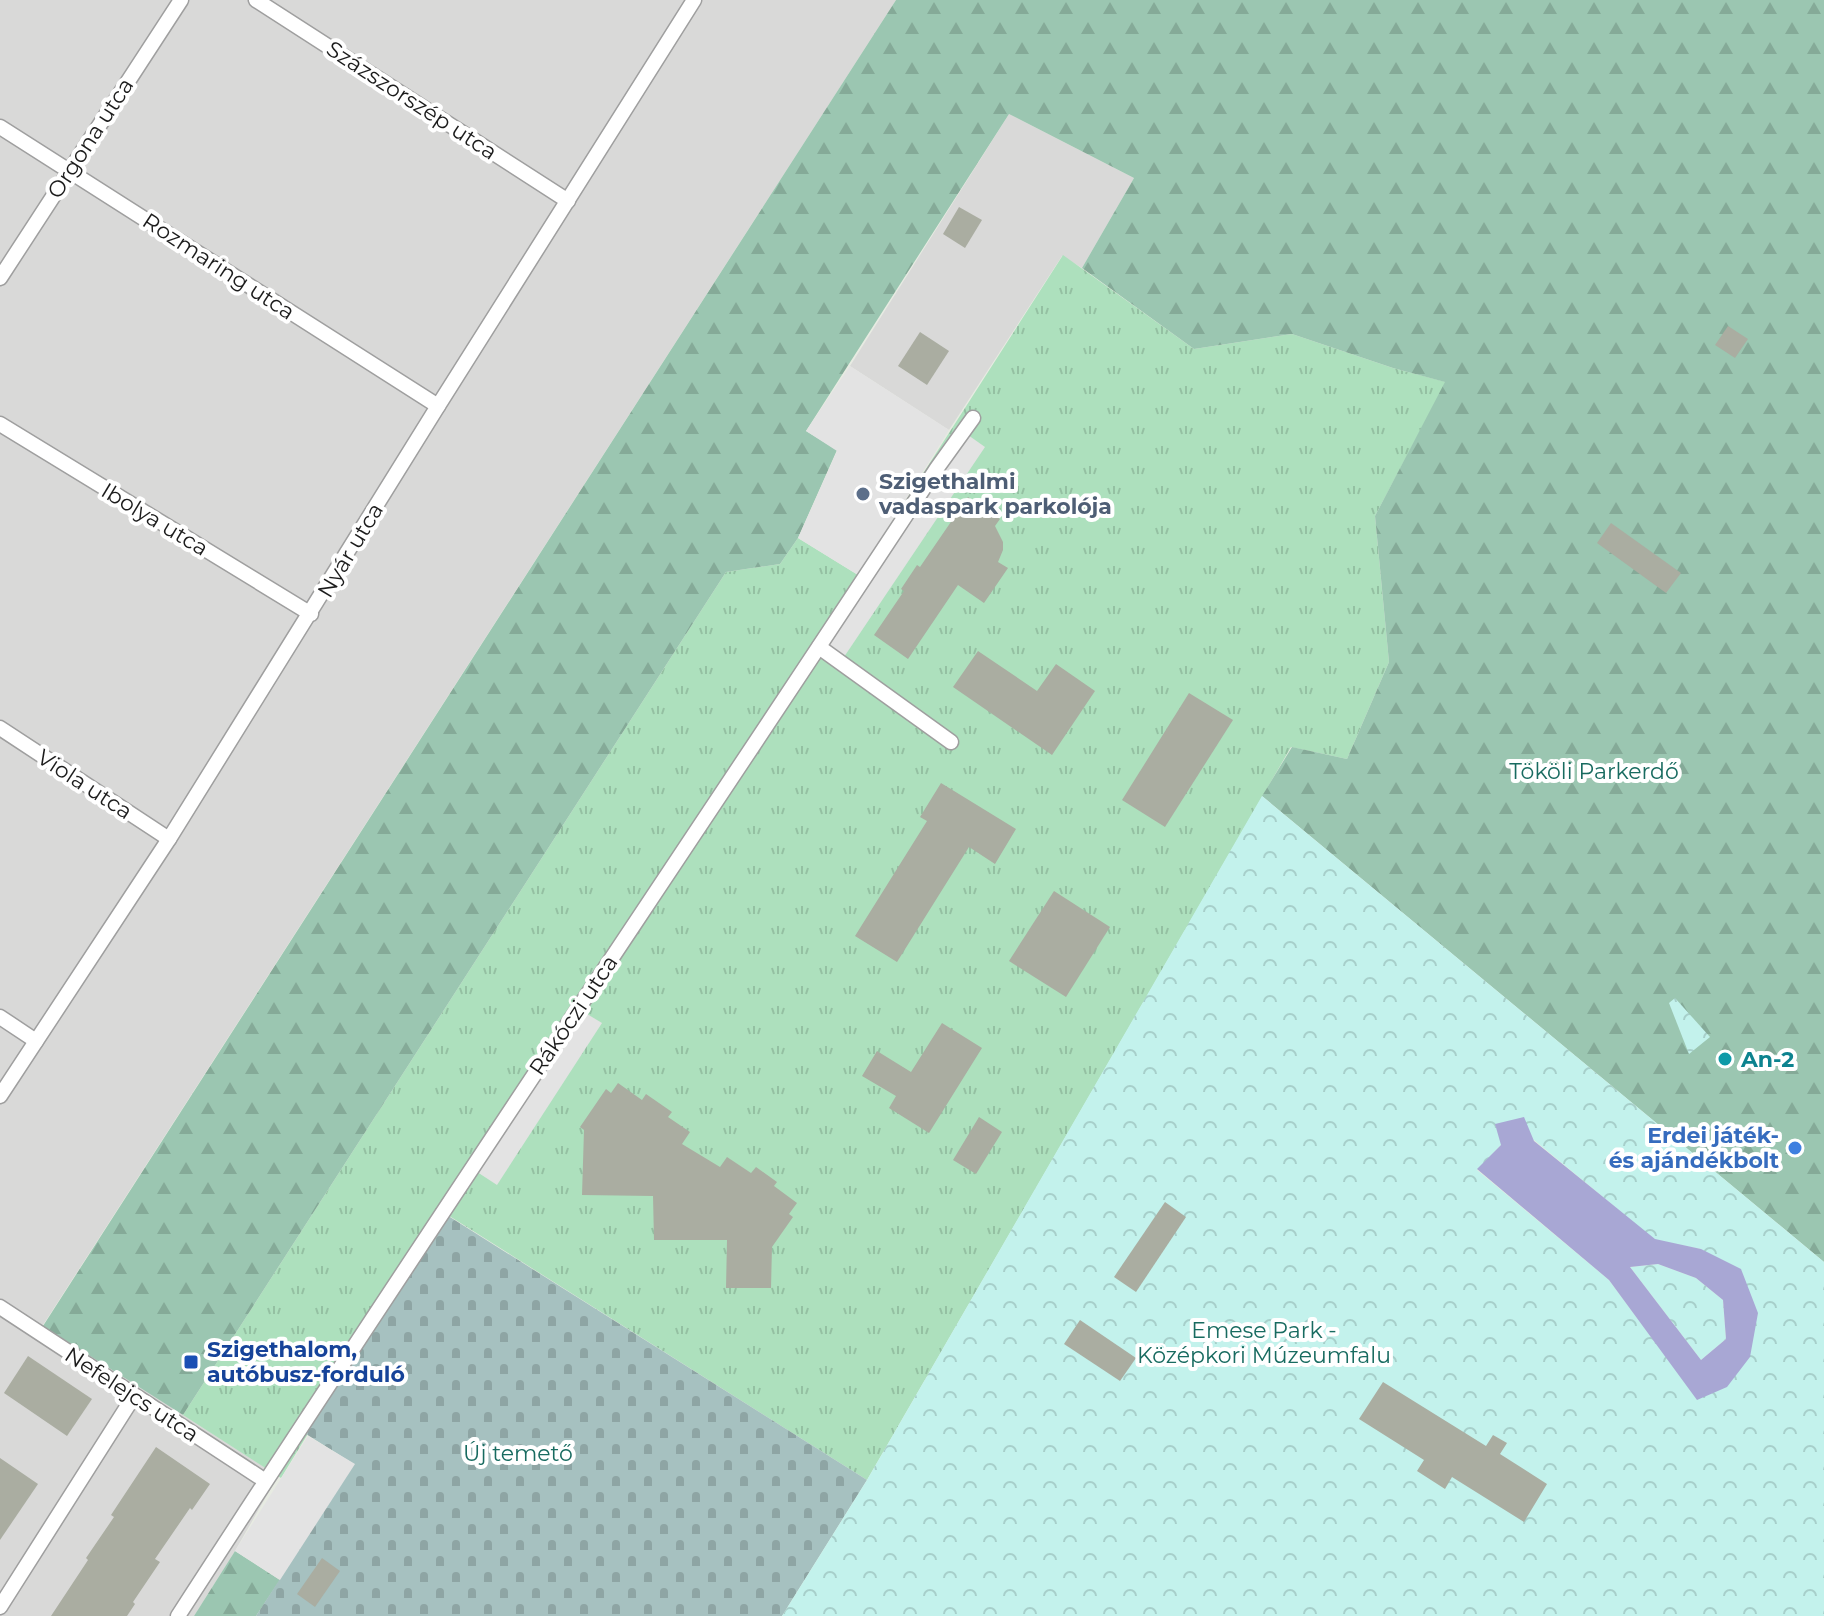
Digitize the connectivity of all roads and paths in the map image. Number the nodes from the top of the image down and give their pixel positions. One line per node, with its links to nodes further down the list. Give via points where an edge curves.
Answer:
1 (181, 0): 5 (street, Orgona utca)
2 (256, 0): 6 (street, Százszorszép utca)
3 (694, 0): 6 (street, Nyár utca)
4 (0, 127): 5 (street, Rozmaring utca)
5 (68, 170): 7 (street, Orgona utca); 8 (street, Rozmaring utca)
6 (568, 201): 8 (street, Nyár utca)
7 (0, 278)
8 (438, 406): 11 (street, Nyár utca)
9 (973, 418): 12 (street, Rákóczi utca)
10 (0, 424): 11 (street, Ibolya utca)
11 (311, 614): 15 (street, Nyár utca)
12 (819, 647): 14 (street); 21 (street, Rákóczi utca)
13 (0, 728): 15 (street, Viola utca)
14 (951, 742)
15 (169, 839): 17 (street, Nyár utca)
16 (0, 1017): 17 (street)
17 (36, 1041): 18 (street, Nyár utca)
18 (0, 1096)
19 (0, 1307): 20 (street, Nefelejcs utca)
20 (134, 1396): 21 (street, Nefelejcs utca); 22 (street)
21 (264, 1480): 23 (street, Rákóczi utca)
22 (0, 1607)
23 (178, 1616)

